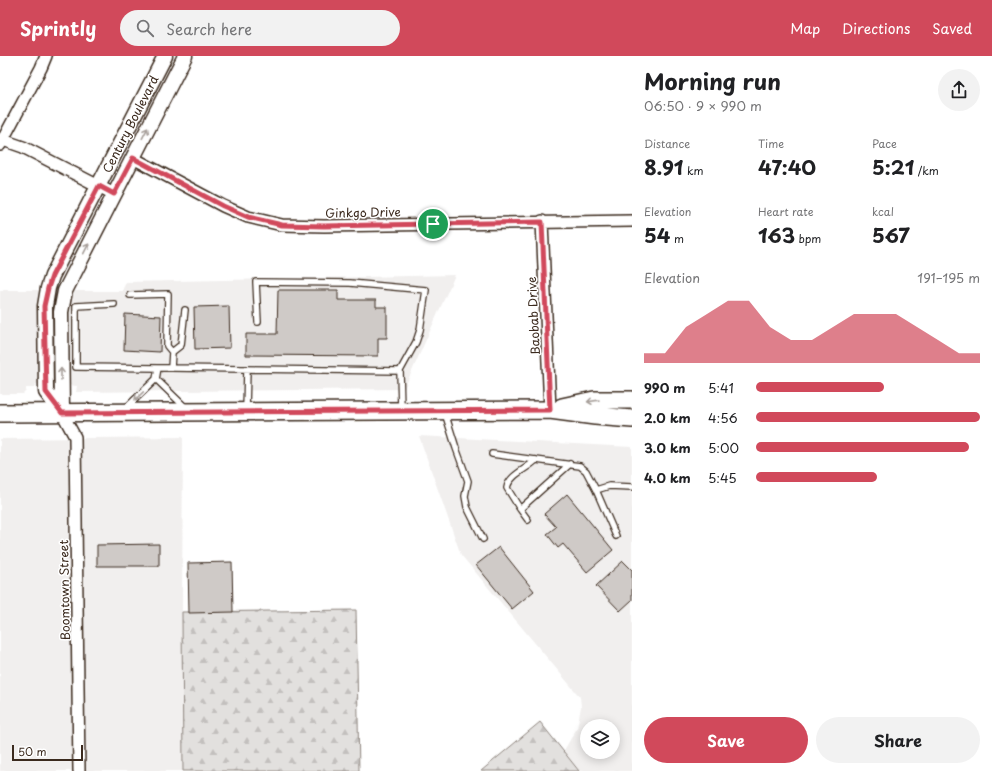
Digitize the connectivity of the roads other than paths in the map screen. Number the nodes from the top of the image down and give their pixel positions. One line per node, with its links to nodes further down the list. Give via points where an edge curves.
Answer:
1 (46, 56): 4 (street)
2 (165, 56): 6 (street, Century Boulevard)
3 (185, 56): 5 (street, Century Boulevard, one-way to 3)
4 (1, 142): 6 (street, via 23,147)
5 (133, 158): 7 (street, Century Boulevard); 9 (street, Ginkgo Drive, via 223,206 248,217 282,225)
6 (99, 186): 7 (street); 30 (street, Century Boulevard, via 52,276 44,306 46,392)
7 (114, 194): 12 (street, Century Boulevard, one-way to 7, via 67,286)
8 (632, 221): 9 (street, Ginkgo Drive)
9 (542, 222): 23 (street, Baobab Drive)
10 (130, 295): 16 (lane, via 168,294 167,346)
11 (114, 304): 13 (lane)
12 (62, 305): 13 (lane); 30 (street, Century Boulevard, one-way to 12)
13 (76, 306): 17 (lane, via 76,367)
14 (184, 310): 16 (lane, via 181,345)
15 (258, 322): 20 (lane, via 256,282 350,283 426,290 420,330)
16 (172, 352): 18 (lane)
17 (158, 368): 18 (lane); 21 (lane)
18 (171, 368): 19 (lane)
19 (247, 369): 20 (lane); 28 (lane)
20 (400, 371): 24 (lane)
21 (156, 379): 26 (lane, one-way to 26); 27 (lane)
22 (632, 400): 23 (main road, one-way to 23, via 594,400)
23 (550, 410): 25 (main road); 31 (main road)
24 (401, 411): 25 (main road); 28 (main road)
25 (444, 411): 40 (lane, via 468,481 465,496 467,507)
26 (121, 412): 27 (main road); 30 (main road)
27 (190, 412): 28 (main road)
28 (246, 412)
29 (0, 413): 30 (main road)
30 (62, 413): 41 (street, Boomtown Street, via 75,437)
31 (632, 419)
32 (492, 454): 33 (lane)
33 (536, 460): 34 (lane); 37 (lane, via 507,484)
34 (570, 464): 36 (lane, via 580,466 586,471); 37 (lane)
35 (632, 487): 36 (lane, via 609,486)
36 (596, 490): 39 (lane)
37 (520, 509): 38 (lane)
38 (528, 520)
39 (616, 536)
40 (483, 539)
41 (79, 771)

